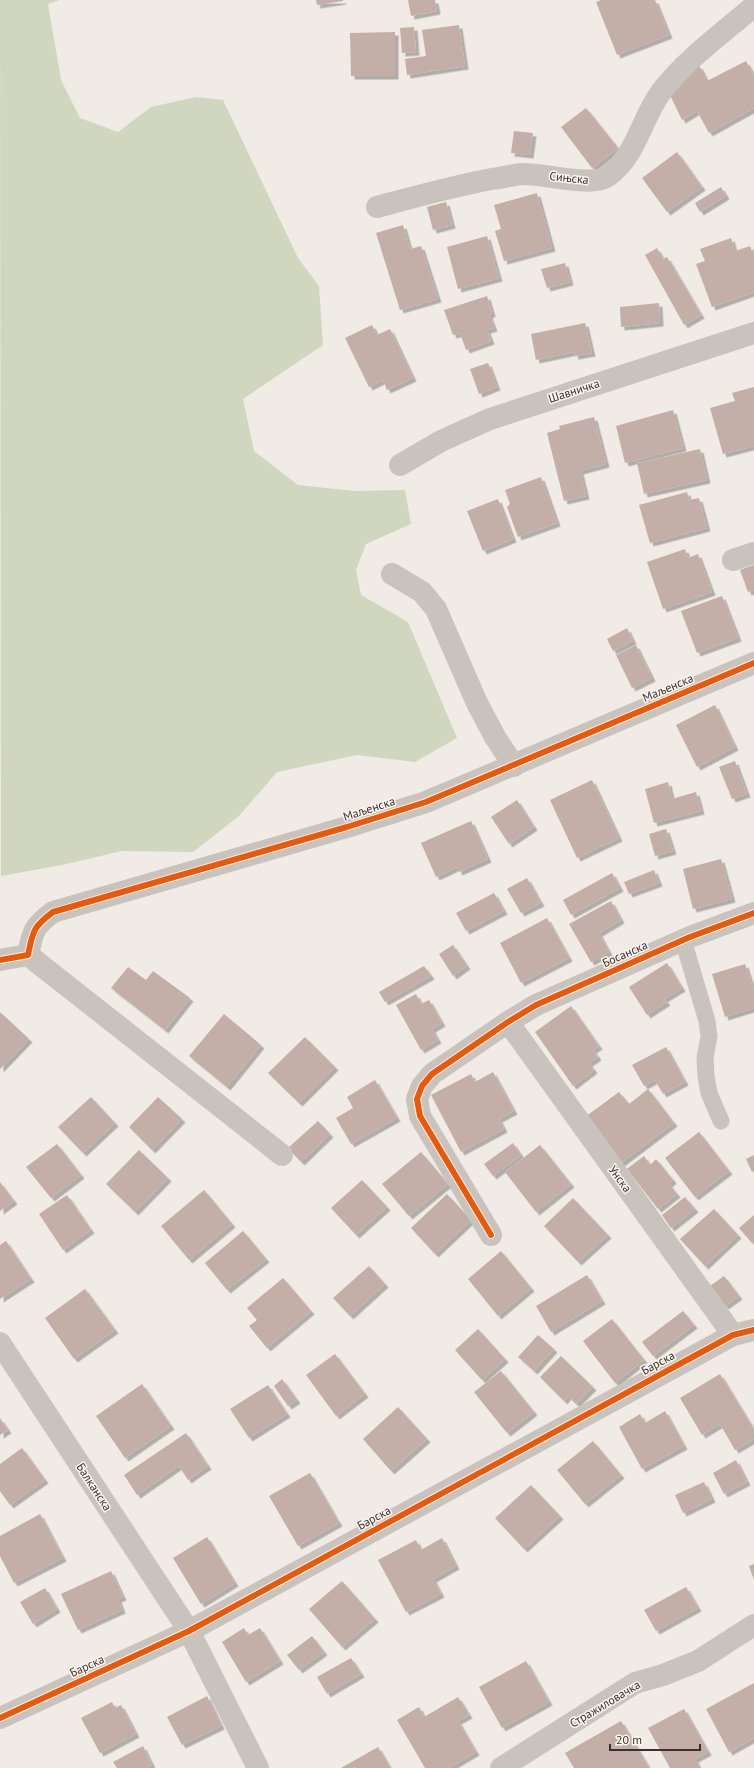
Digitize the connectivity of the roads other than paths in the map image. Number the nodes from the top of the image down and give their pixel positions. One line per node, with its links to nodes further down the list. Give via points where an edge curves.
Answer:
1 (754, 6): 2 (street, Сињска, via 673,76 659,94 630,154 608,176 588,181 521,174 446,189)
2 (377, 207)
3 (754, 332): 4 (street, Шавничка, via 490,419 441,441)
4 (400, 465)
5 (754, 553): 6 (street)
6 (733, 560)
7 (392, 574): 9 (street, via 422,592 436,609 477,703 494,737)
8 (754, 663): 9 (street, Маљенска)
9 (514, 766): 12 (street, Маљенска, via 426,802 362,823 53,912 39,923 32,933)
10 (754, 912): 11 (street, Босанска)
11 (683, 940): 14 (street, Босанска, via 536,1005); 15 (lane, via 707,1021 709,1036 705,1058 706,1076 709,1093)
12 (28, 955): 13 (street); 16 (street)
13 (0, 960)
14 (508, 1022): 17 (street, Босанска, via 432,1074 422,1086 417,1099 420,1116); 19 (street, Унска)
15 (721, 1121)
16 (282, 1155)
17 (491, 1235)
18 (754, 1330): 19 (street, Барска)
19 (733, 1335): 22 (street, Барска)
20 (0, 1343): 22 (street, Балканска)
21 (754, 1625): 25 (street, Стражиловачка, via 698,1661 635,1683)
22 (189, 1631): 23 (street, Барска); 24 (street, Балканска)
23 (0, 1718)
24 (258, 1768)
25 (501, 1768)

